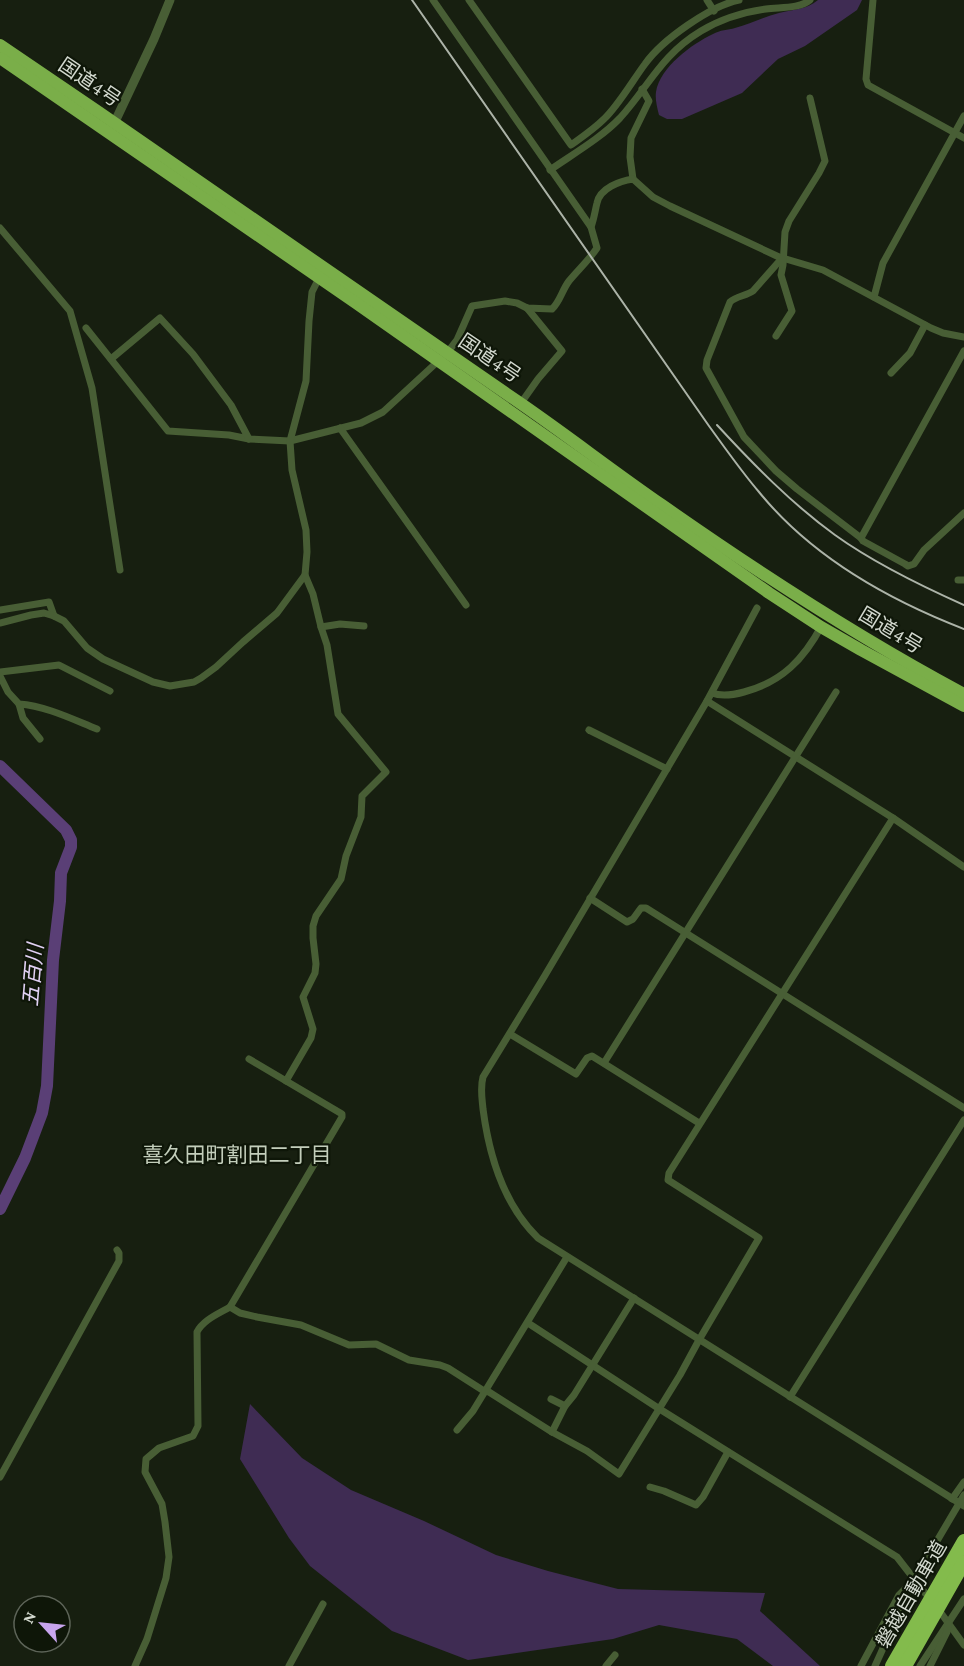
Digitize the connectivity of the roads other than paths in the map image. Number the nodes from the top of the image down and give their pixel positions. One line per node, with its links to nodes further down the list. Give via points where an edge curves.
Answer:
1 (170, 0): 14 (street)
2 (433, 0): 18 (street)
3 (470, 0): 17 (street)
4 (707, 0): 8 (street)
5 (810, 0): 11 (street, via 798,6 729,18 702,30 673,52)
6 (873, 0): 15 (street, via 868,85)
7 (732, 1): 8 (street)
8 (714, 11): 17 (street, via 687,25 658,48 605,118)
9 (0, 45): 14 (highway, 国道4号)
10 (0, 58): 14 (highway, 国道4号)
11 (642, 89): 17 (street, via 611,127); 19 (street, via 649,101 631,138)
12 (810, 98): 22 (street, via 825,161 789,221)
13 (964, 116): 15 (street)
14 (112, 128): 23 (highway, 国道4号); 31 (highway, 国道4号)
15 (954, 133): 16 (street); 24 (street, via 883,263)
16 (964, 138)
17 (573, 149): 18 (street)
18 (550, 170): 20 (street)
19 (633, 179): 20 (street, via 617,183 601,194); 22 (street, via 653,197)
20 (591, 227): 25 (street, via 597,248 562,290 555,306)
21 (0, 228): 40 (street, via 70,311 92,388)
22 (783, 257): 24 (street, via 823,270); 28 (street, via 782,281 792,310); 39 (street, via 753,291 730,302 706,368 744,437 776,471)
23 (319, 278): 31 (highway, 国道4号); 37 (street, via 312,292 306,381)
24 (874, 297): 26 (street)
25 (527, 308): 31 (street, via 505,301 472,306 457,340); 34 (street, via 562,351)
26 (926, 325): 29 (street); 33 (street, via 910,353)
27 (86, 328): 32 (street)
28 (776, 336)
29 (964, 337)
30 (964, 351): 39 (street)
31 (443, 357): 34 (highway, 国道4号); 35 (street, via 382,412); 50 (highway, 国道4号, via 709,552)
32 (111, 359): 36 (street, via 168,431); 36 (street, via 160,318 231,405)
33 (891, 373)
34 (521, 403): 45 (highway, 国道4号, via 661,505)
35 (340, 428): 37 (street); 42 (street)
36 (249, 439): 37 (street)
37 (290, 441): 41 (street, via 292,470 306,530)
38 (964, 513): 39 (street, via 911,565)
39 (861, 538)
40 (120, 570)
41 (305, 575): 46 (street, via 277,613 216,667 183,684 163,685 112,664 87,648 64,621); 49 (street)
42 (466, 605)
43 (758, 608): 54 (street)
44 (0, 610): 46 (street, via 49,602)
45 (828, 615): 50 (street); 55 (highway, 国道4号)
46 (54, 616): 47 (street, via 44,613)
47 (0, 623)
48 (364, 626): 49 (street)
49 (321, 627): 72 (street, via 338,714 386,772 362,796 361,817 341,879 316,916 312,931 315,974 303,997 313,1029)
50 (821, 627): 54 (street, via 807,650 770,683 735,695); 58 (highway, 国道4号)
51 (0, 674): 52 (street, via 59,665); 57 (street)
52 (110, 691)
53 (836, 692): 62 (street)
54 (712, 693): 56 (street)
55 (964, 694)
56 (707, 701): 62 (street); 63 (street)
57 (19, 704): 59 (street); 61 (street, via 23,718)
58 (964, 706)
59 (97, 729)
60 (589, 730): 63 (street)
61 (40, 739)
62 (796, 757): 64 (street); 67 (street)
63 (667, 769): 66 (street)
64 (893, 818): 65 (street); 68 (street)
65 (964, 867)
66 (590, 898): 67 (street, via 627,922 640,908 646,908); 69 (street)
67 (687, 933): 68 (street); 71 (street)
68 (782, 993): 73 (street); 75 (street)
69 (510, 1034): 71 (street, via 576,1074 589,1056); 77 (street, via 481,1086 494,1163 525,1224 538,1239)
70 (249, 1059): 72 (street)
71 (604, 1063): 75 (street)
72 (286, 1081): 79 (street, via 342,1117)
73 (964, 1108)
74 (964, 1120): 84 (street)
75 (699, 1123): 81 (street, via 668,1180 759,1238)
76 (117, 1250): 91 (street, via 118,1261)
77 (567, 1257): 78 (street); 80 (street)
78 (634, 1298): 81 (street); 82 (street)
79 (230, 1307): 83 (street, via 240,1313 302,1325 349,1345 376,1344 409,1360 440,1365); 107 (street, via 205,1322 197,1332 197,1431 159,1448 145,1462 145,1472 162,1504 169,1557 147,1639)
80 (528, 1323): 82 (street); 83 (street)
81 (699, 1340): 84 (street); 87 (street)
82 (592, 1365): 86 (street); 87 (street)
83 (484, 1392): 88 (street); 89 (street)
84 (790, 1397): 95 (street)
85 (551, 1399): 86 (street)
86 (565, 1407): 89 (street)
87 (658, 1408): 89 (street, via 619,1474); 90 (street)
88 (457, 1430)
89 (552, 1432)
90 (728, 1452): 93 (street, via 696,1505); 98 (street, via 897,1557)
91 (0, 1477)
92 (964, 1482): 95 (street)
93 (650, 1487)
94 (964, 1495): 95 (street)
95 (958, 1502): 98 (street)
96 (964, 1540): 111 (highway, 磐越自動車道)
97 (964, 1562): 112 (highway, 磐越自動車道)
98 (914, 1580): 99 (street); 109 (street, via 899,1594); 110 (street)
99 (925, 1593)
100 (964, 1599): 103 (street)
101 (323, 1604): 106 (street)
102 (941, 1613): 103 (street)
103 (948, 1622): 104 (street); 113 (street); 114 (street)
104 (964, 1645)
105 (615, 1655): 108 (street)
106 (291, 1665)
107 (135, 1666)
108 (606, 1666)
109 (861, 1666)
110 (875, 1666)
111 (892, 1666)
112 (905, 1666)
113 (920, 1666)
114 (930, 1666)

